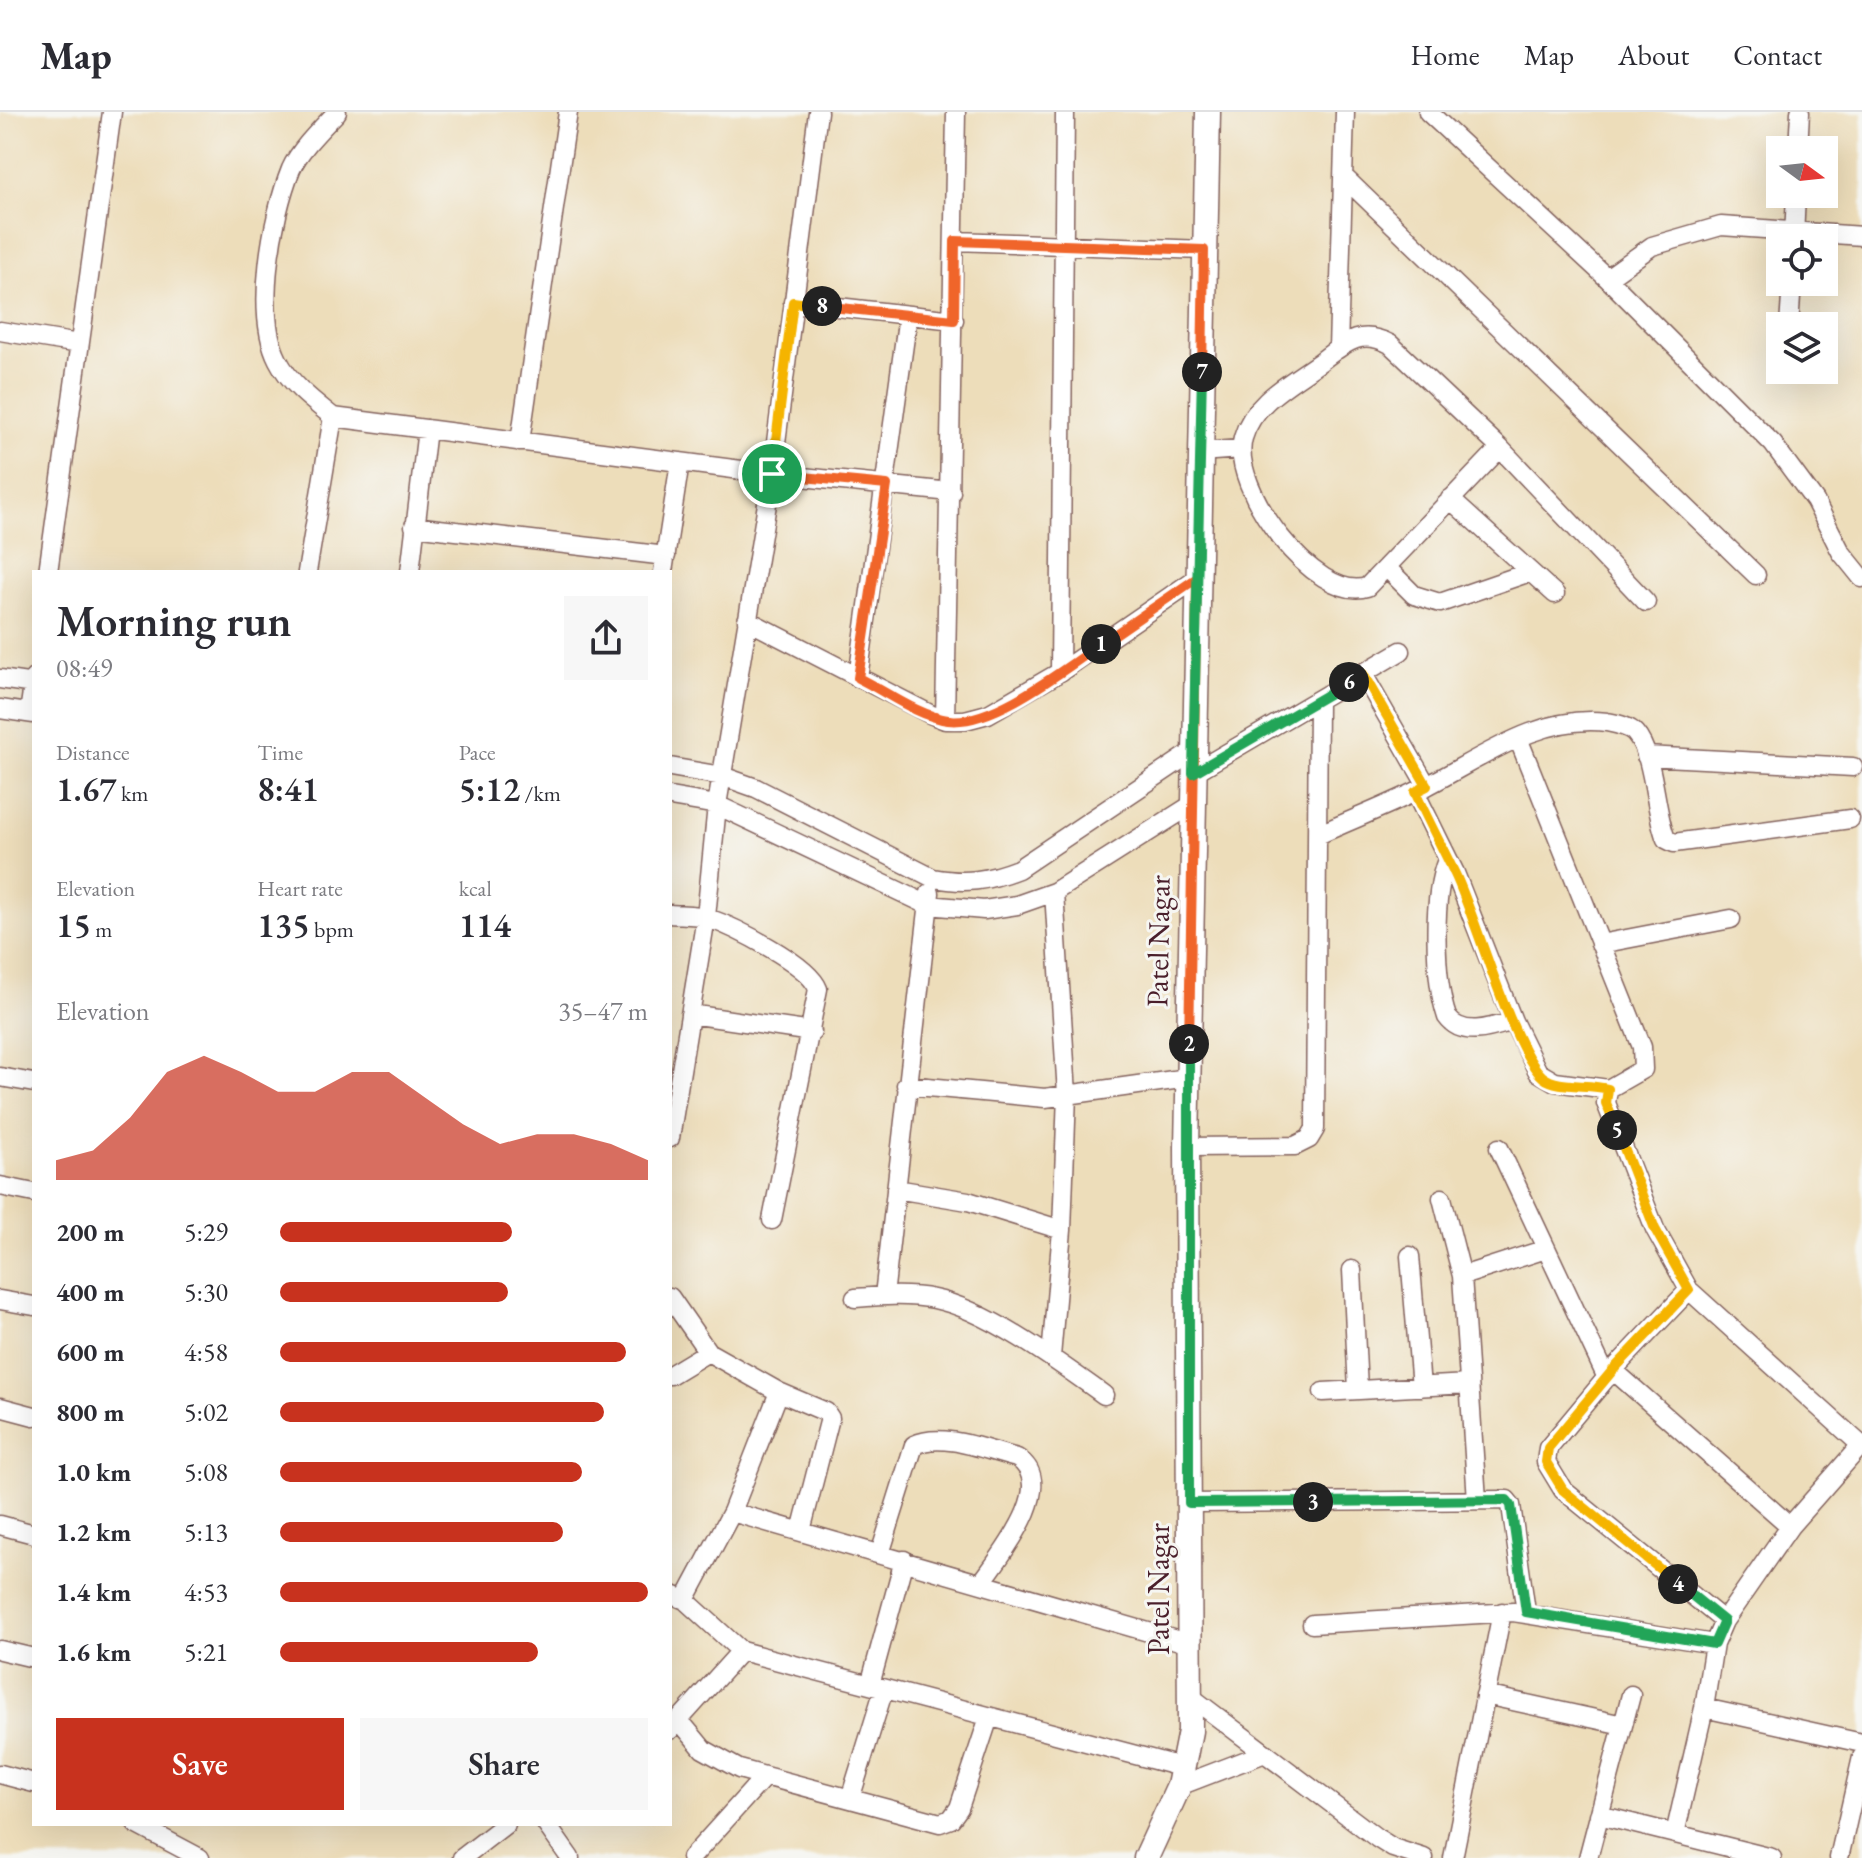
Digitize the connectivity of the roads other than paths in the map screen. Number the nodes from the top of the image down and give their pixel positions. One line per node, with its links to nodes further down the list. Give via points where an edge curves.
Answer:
1 (112, 112): 24 (street)
2 (337, 112): 26 (street, via 292,166 267,271 269,330 278,360 302,392)
3 (568, 112): 28 (street)
4 (818, 112): 20 (street)
5 (956, 112): 16 (street)
6 (1065, 112): 17 (street)
7 (1208, 112): 18 (street, Patel Nagar)
8 (1345, 112): 12 (street)
9 (1428, 112): 19 (street)
10 (1800, 112): 11 (street)
11 (1799, 136)
12 (1343, 176): 25 (street); 44 (street)
13 (1766, 231): 19 (street, via 1721,226 1690,232 1652,246)
14 (1838, 235): 15 (street)
15 (1862, 236)
16 (955, 241): 17 (street); 22 (street)
17 (1064, 245): 18 (street); 51 (street)
18 (1204, 250): 31 (street, Patel Nagar)
19 (1607, 278): 46 (street, via 1773,444)
20 (793, 302): 21 (street); 33 (street)
21 (908, 315): 22 (street); 34 (street)
22 (954, 320): 35 (street)
23 (0, 331): 24 (street)
24 (79, 344): 40 (street)
25 (1338, 349): 29 (street, via 1365,335 1390,344); 30 (street, via 1266,400 1250,422)
26 (333, 417): 27 (street); 41 (street)
27 (427, 429): 28 (street); 37 (street)
28 (520, 442): 32 (street)
29 (1500, 448): 36 (street); 48 (street)
30 (1241, 449): 31 (street); 39 (street, via 1247,481 1292,553 1343,588 1367,587)
31 (1200, 452): 45 (street, Patel Nagar)
32 (680, 462): 33 (street); 38 (street)
33 (772, 474): 34 (street); 49 (street)
34 (887, 485): 35 (street); 53 (street)
35 (951, 492): 59 (street)
36 (1450, 499): 39 (street); 43 (street)
37 (414, 526): 38 (street); 42 (street)
38 (664, 564)
39 (1386, 567): 43 (street, via 1414,595 1440,603)
40 (48, 570)
41 (307, 570)
42 (410, 570)
43 (1530, 572): 47 (street)
44 (1756, 575)
45 (1197, 578): 51 (street); 62 (street, Patel Nagar)
46 (1862, 578)
47 (1555, 594)
48 (1646, 602)
49 (747, 620): 53 (street); 65 (street)
50 (1401, 651): 52 (street)
51 (1060, 672): 59 (street, via 988,714)
52 (1363, 674): 56 (street); 66 (street)
53 (858, 678): 59 (street)
54 (0, 679): 55 (street)
55 (32, 684)
56 (1318, 700): 62 (street); 71 (street)
57 (0, 709): 58 (street)
58 (32, 713)
59 (945, 720)
60 (1518, 738): 61 (street, via 1590,720 1634,731); 66 (street); 79 (street)
61 (1646, 756): 64 (street); 70 (street, via 1661,827 1674,843)
62 (1194, 762): 68 (street, Patel Nagar); 73 (street, via 1018,869 966,884)
63 (672, 767): 65 (street)
64 (1853, 767)
65 (722, 776): 69 (street); 73 (street)
66 (1421, 789): 71 (street); 72 (street)
67 (672, 797): 69 (street)
68 (1193, 804): 74 (street); 84 (street, Patel Nagar)
69 (717, 805): 75 (street); 77 (street)
70 (1850, 819)
71 (1320, 834): 90 (street, via 1315,1129 1295,1146)
72 (1447, 860): 81 (street); 81 (street, via 1437,923 1447,1017 1463,1029)
73 (933, 878): 75 (street)
74 (1054, 892): 75 (street, via 984,910); 88 (street)
75 (928, 905): 86 (street)
76 (672, 914): 77 (street)
77 (706, 917): 80 (street); 82 (street, via 800,965 813,978 818,989)
78 (1731, 919): 79 (street)
79 (1600, 944): 87 (street, via 1645,1060 1636,1076)
80 (690, 1014): 82 (street); 89 (street)
81 (1513, 1021): 87 (street, via 1546,1079)
82 (812, 1032): 96 (street)
83 (0, 1077): 85 (street)
84 (1188, 1078): 88 (street); 90 (street, Patel Nagar)
85 (32, 1083)
86 (906, 1085): 88 (street, via 1032,1097); 93 (street)
87 (1608, 1089): 102 (street, via 1606,1103 1655,1229)
88 (1067, 1094): 97 (street)
89 (672, 1126)
90 (1187, 1147): 122 (street, Patel Nagar)
91 (1499, 1148): 98 (street)
92 (0, 1186): 94 (street)
93 (896, 1189): 97 (street, via 968,1201); 103 (street)
94 (32, 1193)
95 (1442, 1198): 101 (street)
96 (772, 1220)
97 (1062, 1230): 109 (street)
98 (1546, 1249): 101 (street); 111 (street)
99 (1410, 1256): 113 (street)
100 (1352, 1270): 114 (street)
101 (1462, 1276): 112 (street)
102 (1689, 1290): 111 (street); 120 (street)
103 (884, 1296): 104 (street); 109 (street, via 950,1303)
104 (855, 1298)
105 (0, 1300): 107 (street)
106 (672, 1300): 108 (street)
107 (32, 1306)
108 (708, 1352): 110 (street); 115 (street)
109 (1051, 1357): 117 (street)
110 (672, 1374)
111 (1610, 1374): 125 (street); 134 (street, via 1548,1448 1552,1476)
112 (1468, 1384): 113 (street); 121 (street)
113 (1421, 1387): 114 (street)
114 (1358, 1390): 116 (street)
115 (779, 1392): 123 (street); 126 (street, via 830,1418)
116 (1323, 1392)
117 (1104, 1395)
118 (0, 1407): 119 (street)
119 (32, 1415)
120 (1861, 1444): 125 (street)
121 (1477, 1500): 122 (street); 133 (street, via 1500,1499 1511,1505)
122 (1189, 1503): 136 (street, Patel Nagar)
123 (732, 1512): 126 (street); 131 (street)
124 (0, 1525): 127 (street)
125 (1790, 1526): 134 (street)
126 (801, 1531): 128 (street)
127 (32, 1533)
128 (880, 1554): 129 (street); 130 (street, via 914,1445 944,1441 1017,1458 1027,1464 1032,1477 1031,1497 1019,1529)
129 (904, 1560): 130 (street); 141 (street)
130 (982, 1582): 136 (street)
131 (678, 1597): 139 (street)
132 (1502, 1612): 133 (street); 135 (street); 142 (street)
133 (1526, 1612): 137 (street)
134 (1724, 1621): 137 (street)
135 (1312, 1624)
136 (1190, 1644): 144 (street, Patel Nagar)
137 (1714, 1644): 145 (street)
138 (0, 1650): 140 (street)
139 (741, 1651): 141 (street); 147 (street)
140 (32, 1658)
141 (877, 1687): 146 (street); 156 (street)
142 (1485, 1695): 148 (street); 169 (street)
143 (1631, 1695): 148 (street)
144 (1191, 1697): 150 (street); 154 (street, Patel Nagar)
145 (1704, 1708): 149 (street); 161 (street)
146 (989, 1717): 154 (street); 156 (street, via 966,1791 951,1819 940,1823)
147 (675, 1725): 153 (street, via 722,1762)
148 (1623, 1725): 157 (street)
149 (1862, 1743)
150 (1265, 1753): 154 (street); 168 (street, via 1377,1838)
151 (1862, 1757): 172 (street)
152 (0, 1774): 155 (street)
153 (765, 1776): 156 (street); 166 (street)
154 (1182, 1777): 167 (street, Patel Nagar)
155 (32, 1782)
156 (850, 1799)
157 (1599, 1815): 161 (street); 170 (street)
158 (140, 1826): 163 (street)
159 (503, 1826): 164 (street)
160 (555, 1827): 165 (street)
161 (1675, 1834): 162 (street)
162 (1711, 1852): 171 (street)
163 (200, 1858)
164 (462, 1858)
165 (570, 1858)
166 (691, 1858)
167 (1146, 1858)
168 (1424, 1858)
169 (1453, 1858)
170 (1588, 1858)
171 (1772, 1858)
172 (1839, 1858)

